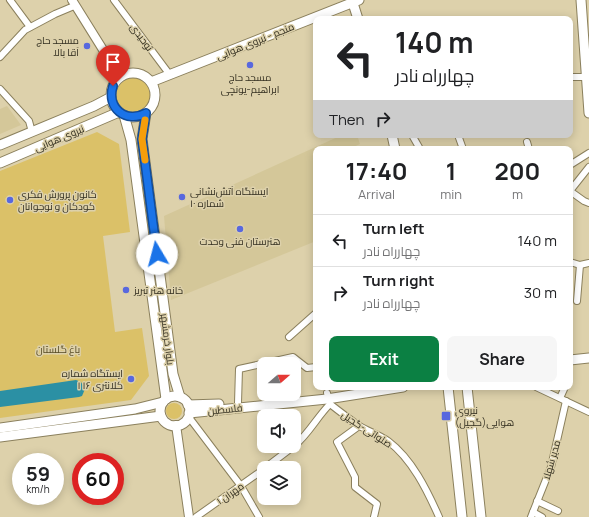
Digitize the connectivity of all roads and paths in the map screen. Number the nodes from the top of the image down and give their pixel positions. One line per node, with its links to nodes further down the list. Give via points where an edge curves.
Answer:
1 (10, 0): 9 (street)
2 (114, 0): 11 (street, توحیدی)
3 (581, 0): 14 (main road)
4 (355, 1): 6 (main road, منجم - نیروی هوایی); 7 (main road)
5 (73, 3): 9 (street); 12 (street)
6 (318, 16)
7 (358, 16)
8 (313, 18): 11 (main road, منجم - نیروی هوایی)
9 (30, 27): 10 (street)
10 (0, 57)
11 (170, 75): 15 (main road, منجم - نیروی هوایی)
12 (120, 77): 15 (main road, via 137,73); 17 (main road, via 113,86)
13 (573, 77): 14 (street)
14 (586, 77): 19 (main road)
15 (151, 82): 18 (main road, via 155,99)
16 (0, 89): 21 (street, via 29,120)
17 (111, 97): 20 (main road, via 115,108); 21 (main road, نیروی هوایی)
18 (146, 113): 20 (main road, via 135,117); 35 (main road, بلوار خرمشهر, via 142,139)
19 (589, 113)
20 (121, 114): 26 (main road, نیروی هوایی); 36 (main road, بلوار خرمشهر, via 131,140)
21 (32, 132): 23 (main road, نیروی هوایی)
22 (527, 142): 24 (street)
23 (0, 145)
24 (528, 146)
25 (589, 153): 27 (street)
26 (0, 163)
27 (573, 163)
28 (589, 167): 29 (street)
29 (573, 187)
30 (573, 193): 31 (street)
31 (589, 203)
32 (573, 263): 34 (street)
33 (589, 263): 34 (street)
34 (580, 265): 37 (street)
35 (161, 286): 36 (main road); 47 (main road, بلوار خرمشهر, via 173,374)
36 (151, 287): 50 (main road, بلوار خرمشهر)
37 (577, 301)
38 (313, 316): 39 (street)
39 (289, 337)
40 (313, 367): 51 (street, via 307,368 293,356 239,369)
41 (355, 390): 48 (main road, فلسطین)
42 (384, 390): 48 (main road, فلسطین)
43 (448, 390): 72 (main road)
44 (467, 390): 73 (main road)
45 (543, 390): 49 (street)
46 (564, 390): 49 (street, مدیر شهلا)
47 (180, 397): 50 (main road, via 173,396); 52 (main road)
48 (328, 399): 51 (main road, فلسطین); 52 (main road, فلسطین); 56 (street, صلواتی-گجیل); 59 (street, مهران ۱, via 321,413)
49 (563, 399): 53 (street); 64 (street, مدیر شهلا, via 551,467)
50 (164, 400): 54 (main road, via 160,408); 57 (main road, via 135,410)
51 (238, 403): 52 (main road, فلسطین)
52 (188, 411): 55 (main road, via 183,422); 63 (street)
53 (589, 412)
54 (161, 416): 55 (main road, via 169,424); 58 (main road)
55 (176, 425): 67 (street)
56 (359, 426): 70 (street, via 337,442 355,477 355,487 377,504); 71 (street, صلواتی-گجیل, via 388,441 403,456 429,493)
57 (0, 428)
58 (0, 437)
59 (301, 439)
60 (284, 453): 61 (street, مهران ۱)
61 (274, 461)
62 (257, 473): 63 (street, مهران ۱)
63 (241, 486): 68 (street, مهران ۱); 69 (street)
64 (537, 501): 65 (street); 66 (street, مدیر شهلا)
65 (558, 511)
66 (532, 515): 74 (street)
67 (189, 517)
68 (196, 517)
69 (258, 517)
70 (374, 517)
71 (439, 517)
72 (462, 517)
73 (481, 517)
74 (542, 517)

